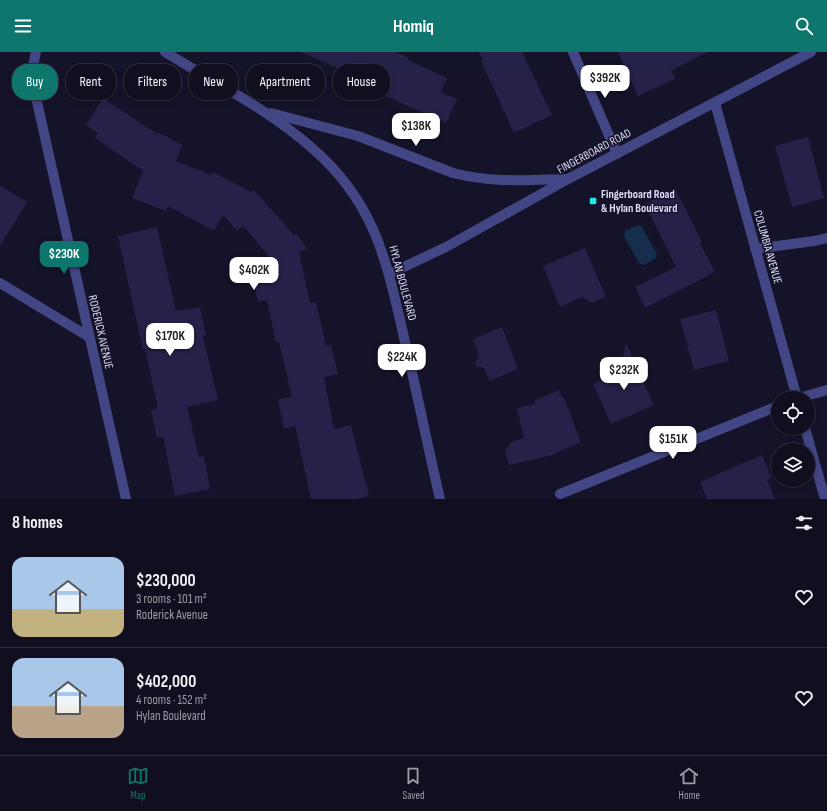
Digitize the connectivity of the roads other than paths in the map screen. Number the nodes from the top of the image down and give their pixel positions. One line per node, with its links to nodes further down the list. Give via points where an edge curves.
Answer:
1 (36, 52): 13 (street, RODERICK AVENUE, via 33,84)
2 (166, 52): 6 (street, HYLAN BOULEVARD)
3 (573, 52): 7 (street)
4 (812, 52): 5 (street, FINGERBOARD ROAD)
5 (715, 103): 7 (street, FINGERBOARD ROAD); 10 (street, COLUMBIA AVENUE)
6 (265, 112): 8 (street, via 358,136 468,177 501,181); 11 (street, HYLAN BOULEVARD, via 313,148 341,177 363,209 382,249)
7 (617, 154): 8 (street, FINGERBOARD ROAD)
8 (568, 179): 11 (street, FINGERBOARD ROAD, via 446,247)
9 (827, 238): 10 (street)
10 (755, 249): 15 (street, COLUMBIA AVENUE)
11 (389, 274): 21 (street, HYLAN BOULEVARD)
12 (0, 283): 13 (street)
13 (89, 337): 20 (street, RODERICK AVENUE)
14 (827, 390): 16 (street)
15 (796, 391)
16 (815, 393)
17 (771, 409): 19 (street)
18 (807, 435): 22 (street)
19 (560, 494)
20 (126, 499)
21 (440, 499)
22 (825, 499)

